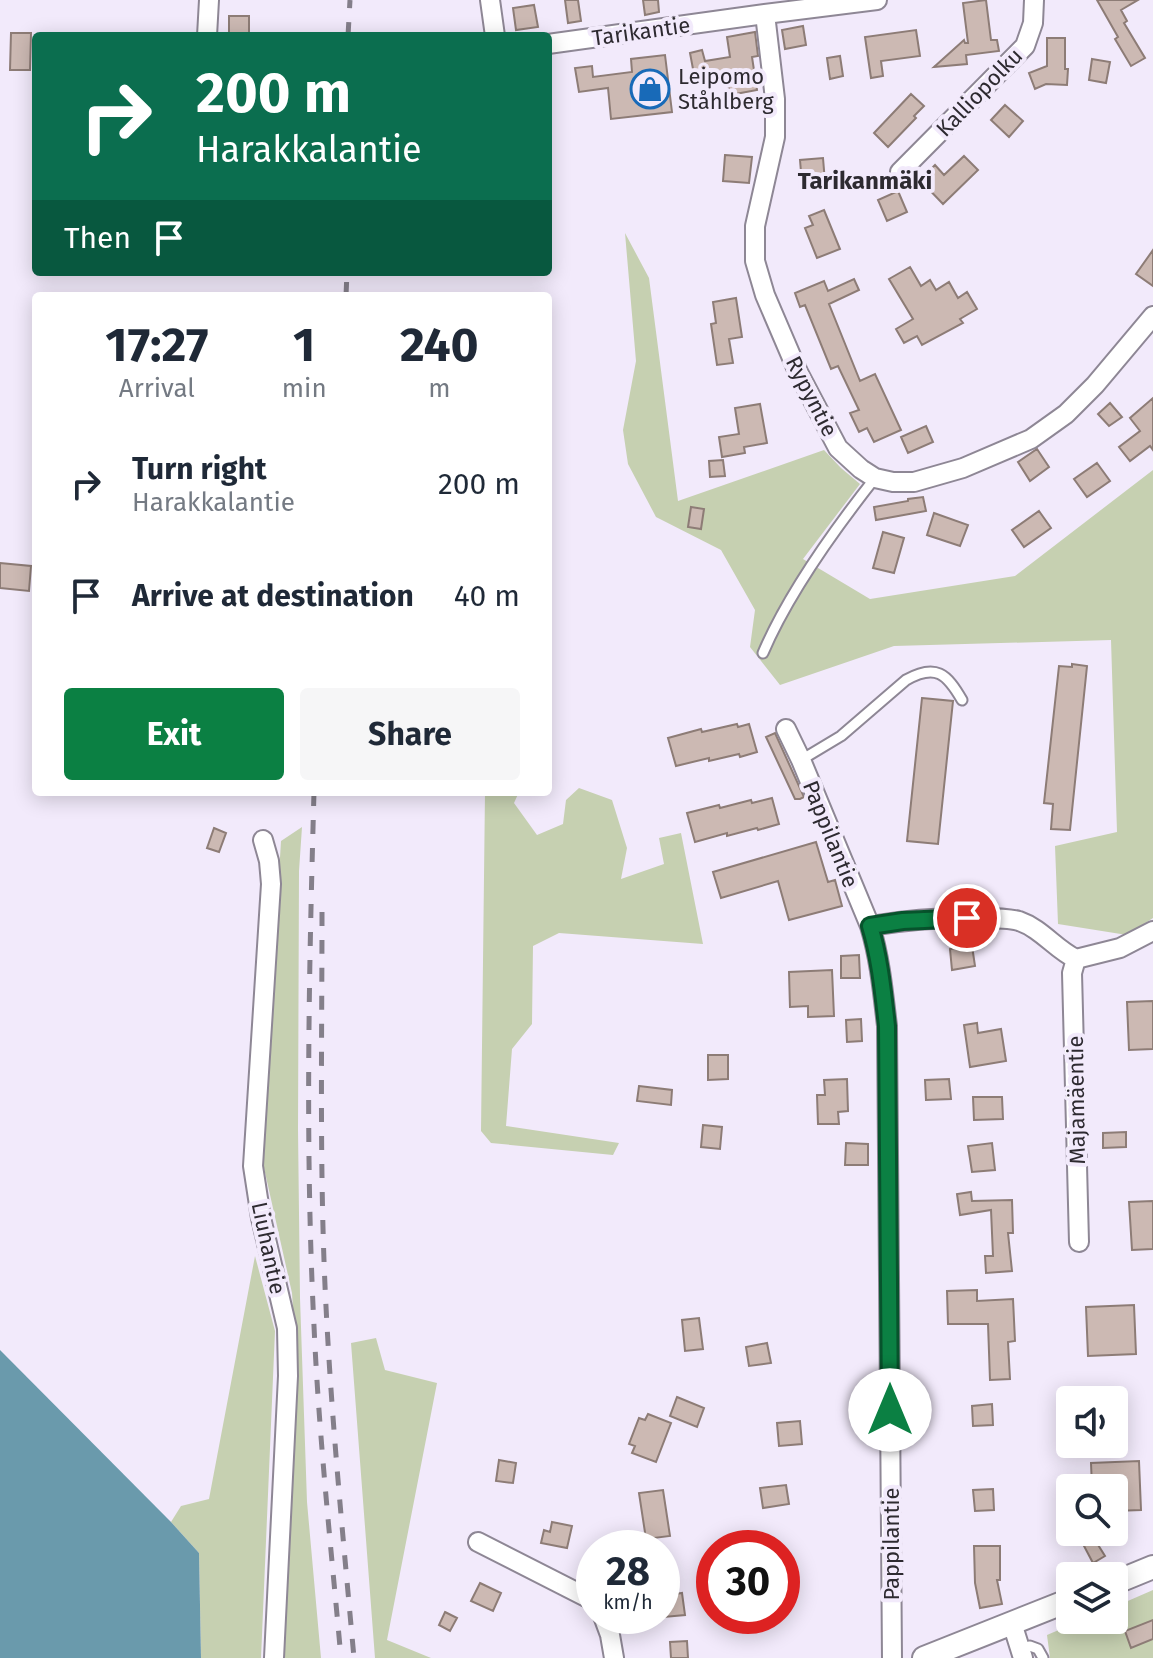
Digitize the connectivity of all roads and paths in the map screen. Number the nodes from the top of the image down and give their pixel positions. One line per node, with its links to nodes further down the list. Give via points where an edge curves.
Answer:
1 (209, 0): 6 (street)
2 (490, 0): 7 (street)
3 (877, 0): 5 (street, Tarikantie)
4 (1034, 0): 9 (street, Kalliopolku, via 1025,46)
5 (765, 14): 8 (street, Tarikantie); 11 (street, Rypyntie, via 775,137 755,226 755,261 798,372 831,436 849,459)
6 (207, 32)
7 (494, 32)
8 (552, 43)
9 (900, 172)
10 (1153, 316): 11 (street, via 1095,385 1031,439 914,482)
11 (875, 478): 12 (lane, via 799,584)
12 (763, 653)
13 (962, 700): 15 (lane, via 944,675 916,675 841,736)
14 (786, 729): 15 (street, Pappilantie)
15 (801, 760): 17 (street, Pappilantie)
16 (263, 840): 29 (street, Liuhantie, via 271,884 253,1166 287,1328 288,1376)
17 (870, 926): 19 (street, via 967,918 1019,921); 31 (street, Pappilantie, via 887,1026)
18 (1153, 931): 19 (street, via 1120,948)
19 (1076, 959): 20 (street, Majamäentie, via 1072,973)
20 (1079, 1242)
21 (478, 1542): 24 (street)
22 (1153, 1567): 23 (street)
23 (1128, 1577)
24 (576, 1592)
25 (1056, 1606): 26 (street)
26 (1012, 1623): 28 (street); 32 (street)
27 (610, 1634): 30 (street)
28 (1022, 1653): 33 (lane, via 1030,1646)
29 (274, 1658)
30 (614, 1658)
31 (892, 1658)
32 (924, 1658)
33 (1043, 1658)

